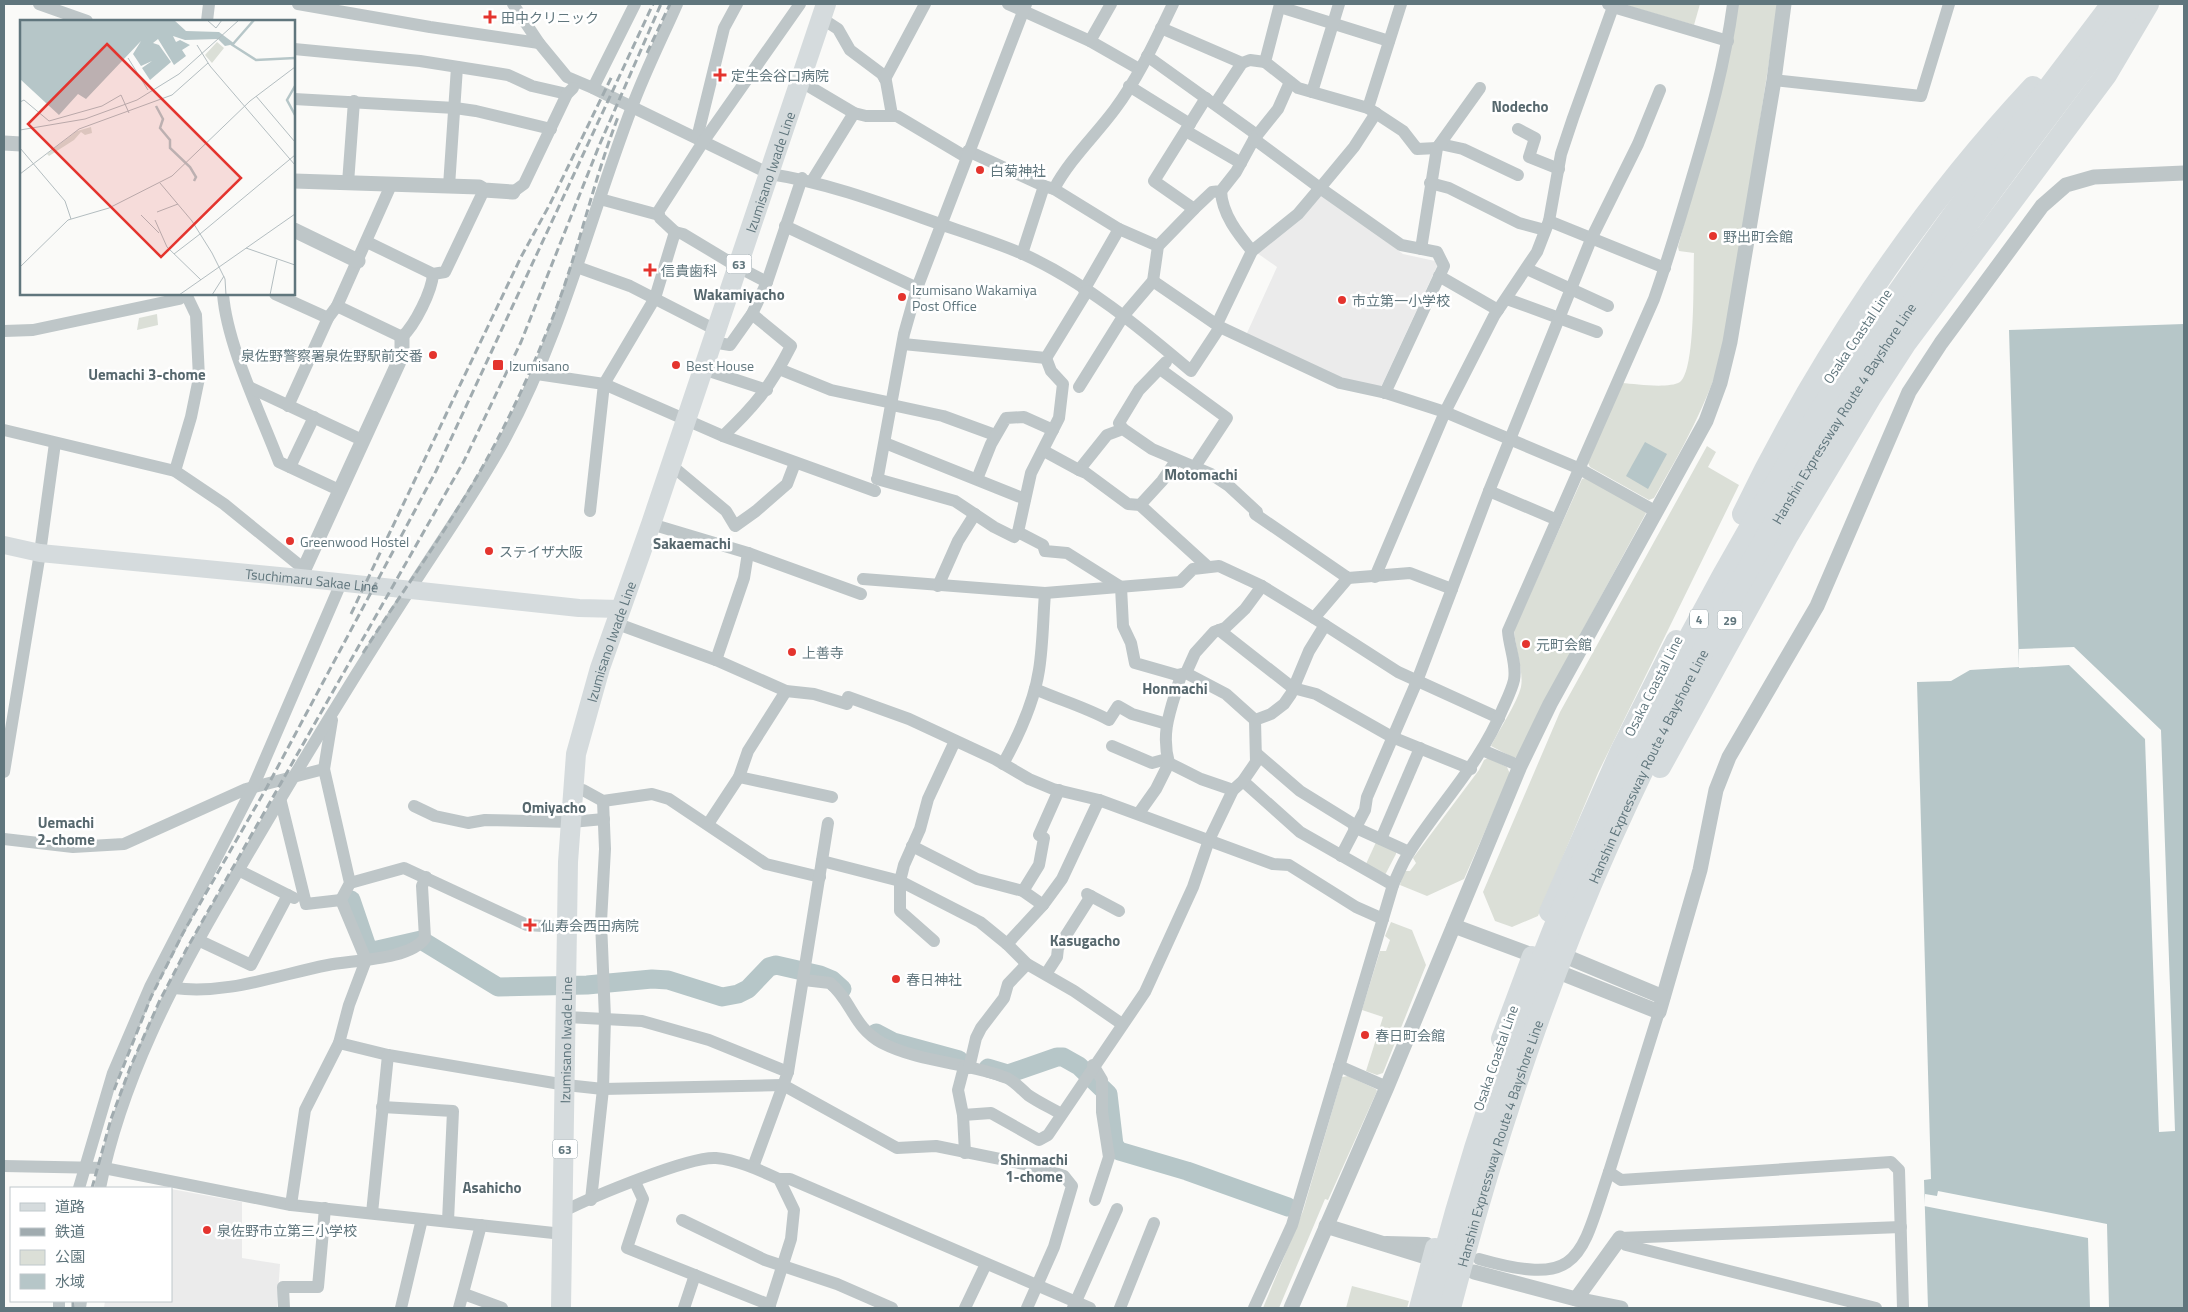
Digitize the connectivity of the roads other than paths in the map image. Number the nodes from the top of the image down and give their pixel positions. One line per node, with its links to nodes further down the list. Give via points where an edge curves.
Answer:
1 (39, 4): 27 (street)
2 (209, 4): 28 (street)
3 (298, 4): 34 (street)
4 (513, 4): 34 (street)
5 (635, 4): 48 (street)
6 (677, 4): 56 (street)
7 (737, 4): 65 (street, via 724,28)
8 (800, 4): 65 (street)
9 (926, 4): 42 (street)
10 (1008, 4): 25 (street)
11 (1111, 4): 31 (street)
12 (1173, 4): 30 (street)
13 (1339, 4): 29 (street)
14 (1400, 4): 32 (street)
15 (1733, 4): 33 (street)
16 (1784, 4): 43 (street)
17 (1949, 4): 43 (street, via 1921,96)
18 (2099, 4): 40 (main road, Osaka Coastal Line)
19 (2112, 4): 199 (highway, Hanshin Expressway Route 4 Bayshore Line / 4, via 1964,200 1869,336 1779,479)
20 (2133, 4): 261 (highway, Hanshin Expressway Route 4 Bayshore Line / 4, via 1935,270 1819,449 1683,687 1608,845)
21 (2142, 4): 269 (main road, 29, via 1915,317 1821,463 1690,694 1654,769)
22 (2148, 4): 261 (highway, via 2106,74 1910,336 1870,398 1744,611)
23 (1609, 5): 33 (street); 71 (street)
24 (1280, 6): 29 (street); 37 (street)
25 (1025, 7): 31 (street); 69 (street)
26 (824, 11): 42 (street, via 850,50 876,68); 44 (main road, Izumisano Iwade Line / 63)
27 (84, 20)
28 (207, 20)
29 (1333, 23): 32 (street); 51 (street)
30 (1161, 28): 36 (street); 38 (street)
31 (1090, 41): 41 (street)
32 (1388, 41): 58 (street)
33 (1728, 41): 105 (street, via 1713,107)
34 (539, 43): 45 (street, via 567,77)
35 (295, 49): 39 (street)
36 (1147, 56): 41 (street); 55 (street)
37 (1265, 62): 38 (street, via 1250,60); 46 (street)
38 (1242, 63): 55 (street)
39 (458, 67): 52 (street, via 508,76 532,86); 57 (street)
40 (2051, 68): 199 (highway, via 1982,144 1883,276 1775,448 1697,608); 265 (main road, Osaka Coastal Line, via 1868,316 1788,444 1661,668 1581,835)
41 (1139, 69): 47 (street)
42 (885, 79): 60 (street)
43 (1774, 80): 173 (street, via 1730,342 1720,383 1706,421)
44 (800, 81): 59 (street); 73 (main road, Izumisano Iwade Line / 63)
45 (579, 82): 48 (street); 52 (street)
46 (1290, 82): 51 (street); 64 (street, via 1278,109)
47 (1129, 86): 61 (street); 81 (street, via 1116,108)
48 (593, 88): 56 (street)
49 (1480, 88): 68 (street)
50 (1660, 90): 95 (street, via 1638,144)
51 (1312, 92): 58 (street)
52 (567, 94): 62 (street)
53 (295, 99): 54 (street)
54 (354, 101): 57 (street); 77 (street)
55 (1210, 101): 61 (street); 64 (street)
56 (632, 106): 65 (street); 86 (street)
57 (455, 108): 62 (street, via 476,110); 80 (street)
58 (1372, 110): 68 (street, via 1403,132 1417,148); 82 (street, via 1354,147)
59 (854, 113): 60 (street); 75 (street)
60 (892, 115): 69 (street)
61 (1188, 128): 70 (street); 87 (street, via 1154,181)
62 (551, 129): 85 (street, via 524,184)
63 (1518, 129): 71 (street, via 1535,138 1529,156)
64 (1256, 137): 70 (street); 82 (street)
65 (700, 140): 73 (street); 88 (street)
66 (4, 143): 67 (street)
67 (20, 144)
68 (1439, 146): 74 (street, via 1462,148); 78 (street)
69 (967, 154): 81 (street); 89 (street)
70 (1241, 163): 84 (street)
71 (1559, 169): 90 (street)
72 (2184, 173): 274 (street, via 2094,177 2066,185 2042,206 1909,392 1817,606 1729,757 1716,790 1700,870)
73 (770, 174): 75 (street); 103 (main road, Izumisano Iwade Line / 63)
74 (1518, 175)
75 (807, 180): 89 (street); 91 (street)
76 (295, 181): 77 (street)
77 (348, 183): 79 (street)
78 (1430, 183): 90 (street, via 1449,188 1519,223); 98 (street)
79 (391, 185): 80 (street); 96 (street, via 368,232)
80 (449, 186): 83 (street)
81 (1049, 188): 92 (street); 100 (street)
82 (1320, 188): 98 (street, via 1401,245); 99 (street, via 1298,214)
83 (484, 190): 85 (street); 106 (street, via 445,272)
84 (1221, 191): 87 (street, via 1212,192); 99 (street, via 1222,202 1236,232)
85 (513, 192)
86 (600, 199): 88 (street); 102 (street)
87 (1194, 209): 97 (street)
88 (658, 215): 94 (street)
89 (940, 225): 100 (street); 110 (street)
90 (1547, 225): 95 (street); 104 (street)
91 (785, 226): 109 (street); 110 (street)
92 (1119, 229): 97 (street); 112 (street)
93 (295, 230): 101 (street)
94 (676, 232): 103 (street); 117 (street)
95 (1592, 237): 105 (street); 111 (street)
96 (367, 242): 101 (street); 106 (street)
97 (1158, 246): 108 (street)
98 (1421, 249): 107 (street, via 1437,252 1444,266)
99 (1252, 251): 126 (street)
100 (1022, 254): 112 (street)
101 (358, 261): 119 (street)
102 (577, 267): 117 (street); 137 (street)
103 (738, 267): 109 (street); 129 (main road, Izumisano Iwade Line / 63)
104 (1527, 268): 111 (street); 118 (street)
105 (1665, 268): 163 (street)
106 (433, 274): 130 (street, via 433,283 410,329)
107 (1439, 276): 121 (street); 142 (street)
108 (1154, 281): 123 (street); 126 (street)
109 (768, 282): 122 (street)
110 (917, 288): 131 (street)
111 (1571, 289): 120 (street); 125 (street)
112 (1085, 290): 123 (street); 133 (street)
113 (185, 295): 127 (street, via 180,299 34,330)
114 (186, 295): 165 (street, via 196,315 199,378)
115 (222, 295): 140 (street, via 230,333)
116 (277, 295): 124 (street)
117 (655, 298): 129 (street); 138 (street)
118 (1507, 299): 121 (street); 125 (street)
119 (337, 306): 124 (street); 130 (street)
120 (1608, 306)
121 (1498, 310): 145 (street)
122 (752, 314): 129 (street, via 730,345); 135 (street, via 791,346)
123 (1124, 315): 132 (street); 139 (street)
124 (328, 318): 144 (street)
125 (1559, 319): 128 (street); 154 (street)
126 (1218, 326): 132 (street, via 1191,370); 142 (street, via 1340,383)
127 (4, 332)
128 (1597, 332)
129 (714, 336): 134 (main road, Izumisano Iwade Line / 63)
130 (402, 337): 153 (street, via 403,354)
131 (903, 344): 133 (street); 143 (street)
132 (1172, 354): 136 (street)
133 (1046, 358): 150 (street, via 1051,371 1063,384 1059,418)
134 (703, 368): 141 (street); 147 (main road, Izumisano Iwade Line / 63)
135 (779, 369): 141 (street); 143 (street, via 831,390)
136 (1160, 369): 148 (street, via 1139,390 1119,422); 162 (street, via 1227,418)
137 (537, 374): 138 (street); 191 (street, via 483,478)
138 (604, 384): 147 (street); 172 (street)
139 (1079, 387)
140 (251, 388): 144 (street); 161 (street, via 279,462)
141 (767, 390): 152 (street)
142 (1385, 393): 145 (street)
143 (892, 404): 151 (street, via 943,416); 156 (street)
144 (288, 406): 146 (street)
145 (1445, 412): 154 (street); 183 (street)
146 (314, 418): 153 (street); 161 (street)
147 (685, 420): 152 (street); 160 (main road, Izumisano Iwade Line / 63)
148 (1123, 429): 158 (street); 164 (street, via 1107,435)
149 (4, 430): 155 (street)
150 (1053, 430): 151 (street, via 1024,417 1013,416 1006,418); 157 (street)
151 (995, 435): 166 (street)
152 (723, 436): 159 (street)
153 (362, 440): 168 (street)
154 (1509, 440): 163 (street); 169 (street)
155 (55, 443): 165 (street); 179 (street)
156 (884, 443): 166 (street); 167 (street)
157 (1044, 450): 164 (street); 170 (street, via 1031,473)
158 (1176, 461): 162 (street); 171 (street)
159 (795, 463): 160 (street, via 787,484 735,526 726,512); 167 (street)
160 (671, 465): 176 (main road, Izumisano Iwade Line / 63)
161 (290, 467): 168 (street)
162 (1194, 468): 184 (street, via 1229,486 1256,512)
163 (1578, 468): 173 (street); 175 (street)
164 (1079, 470): 171 (street, via 1128,504)
165 (175, 471): 182 (street, via 224,504)
166 (977, 479): 170 (street)
167 (877, 482): 174 (street, via 955,501)
168 (339, 490): 182 (street)
169 (1488, 491): 175 (street); 190 (street)
170 (1025, 499): 177 (street)
171 (1140, 505): 181 (street)
172 (590, 511)
173 (1655, 511): 217 (street)
174 (975, 514): 177 (street, via 1014,537); 187 (street, via 958,541)
175 (1556, 519): 206 (street, via 1508,631 1514,679)
176 (651, 524): 180 (street); 194 (main road, Izumisano Iwade Line / 63)
177 (1018, 532): 189 (street, via 1043,545 1045,551 1067,553)
178 (4, 545): 179 (main road, Tsuchimaru Sakae Line)
179 (40, 553): 182 (main road, Tsuchimaru Sakae Line); 220 (street)
180 (748, 553): 193 (street); 198 (street, via 744,578)
181 (1207, 566): 188 (street, via 1219,566); 189 (street, via 1193,569 1180,582)
182 (302, 573): 186 (main road, Tsuchimaru Sakae Line)
183 (1375, 577): 184 (street); 190 (street, via 1410,573)
184 (1348, 578): 195 (street)
185 (862, 579): 187 (street)
186 (341, 583): 191 (main road, Tsuchimaru Sakae Line); 224 (street)
187 (938, 586): 192 (street)
188 (1262, 586): 195 (street); 197 (street, via 1245,609)
189 (1121, 587): 192 (street); 200 (street, via 1123,626 1136,663)
190 (1452, 589): 201 (street)
191 (409, 590): 194 (main road, Tsuchimaru Sakae Line, via 579,608); 205 (street)
192 (1045, 593): 203 (street)
193 (861, 594)
194 (618, 616): 198 (street); 227 (main road, Izumisano Iwade Line / 63, via 579,743)
195 (1314, 618): 196 (street)
196 (1325, 625): 201 (street); 202 (street)
197 (1219, 630): 200 (street, via 1195,653); 202 (street)
198 (716, 660): 204 (street)
199 (1670, 673): 341 (highway, Hanshin Expressway Route 4 Bayshore Line / 4, via 1591,839 1522,1009 1464,1184)
200 (1183, 674): 207 (street, via 1226,694); 208 (street)
201 (1417, 681): 206 (street); 209 (street)
202 (1292, 688): 207 (street, via 1284,704); 209 (street, via 1316,694)
203 (1035, 689): 208 (street, via 1087,708 1108,720 1118,706 1132,714); 216 (street, via 1018,737)
204 (786, 691): 210 (street, via 847,701 909,720); 221 (street, via 748,751)
205 (333, 713): 218 (street); 222 (street)
206 (1499, 718): 213 (street)
207 (1255, 720): 214 (street)
208 (1166, 724): 215 (street, via 1164,745)
209 (1392, 737): 212 (street); 238 (street, via 1367,797 1365,810)
210 (955, 740): 216 (street); 242 (street, via 928,798)
211 (1112, 746): 215 (street, via 1152,763 1163,760)
212 (1420, 748): 219 (street); 240 (street)
213 (1482, 750): 217 (street); 219 (street)
214 (1256, 753): 223 (street, via 1256,762); 238 (street, via 1300,791)
215 (1169, 763): 226 (street); 233 (street)
216 (1003, 764): 225 (street, via 1029,779)
217 (1520, 766): 260 (street)
218 (324, 769): 222 (street); 250 (street)
219 (1471, 769): 243 (street)
220 (4, 772)
221 (739, 777): 228 (street); 237 (street)
222 (292, 778): 224 (street); 229 (street)
223 (1243, 782): 226 (street); 244 (street, via 1300,832)
224 (253, 787): 239 (street, via 124,844 72,847); 295 (street, via 150,987 113,1074)
225 (1059, 790): 230 (street); 252 (street, via 1039,835 1044,838 1038,865)
226 (1233, 790): 241 (street)
227 (574, 791): 231 (street, via 584,790); 235 (main road, Izumisano Iwade Line / 63)
228 (832, 797)
229 (280, 798): 246 (street); 255 (street)
230 (1099, 800): 233 (street); 256 (street, via 1062,879)
231 (603, 801): 234 (street); 237 (street, via 652,794 669,799)
232 (414, 806): 235 (street, via 435,816 468,823 485,820)
233 (1139, 814): 241 (street)
234 (604, 819): 235 (street); 276 (street, via 601,922)
235 (571, 822): 259 (main road, Izumisano Iwade Line / 63)
236 (828, 823): 245 (street)
237 (708, 824): 248 (street, via 766,864)
238 (1355, 826): 240 (street); 244 (street)
239 (4, 839)
240 (1381, 839): 243 (street)
241 (1209, 840): 258 (street, via 1273,864 1289,865 1356,907); 277 (street, via 1194,887 1145,992)
242 (912, 846): 249 (street); 252 (street, via 977,879)
243 (1409, 852): 251 (street)
244 (1341, 856): 251 (street)
245 (822, 861): 248 (street); 249 (street)
246 (238, 870): 253 (street); 262 (street)
247 (426, 876): 250 (street, via 404,868); 259 (street, via 527,925); 266 (street, via 422,886 423,941 412,950)
248 (820, 877): 271 (street)
249 (900, 880): 263 (street, via 900,912); 264 (street, via 980,922)
250 (350, 883): 254 (street)
251 (1393, 885): 258 (street)
252 (1023, 891): 256 (street)
253 (288, 895): 255 (street); 268 (street)
254 (342, 900): 255 (street); 266 (street)
255 (306, 904)
256 (1043, 905): 264 (street)
257 (1119, 911): 270 (street, via 1089,895)
258 (1383, 919): 281 (street)
259 (568, 925): 275 (main road, Izumisano Iwade Line / 63)
260 (1454, 926): 265 (street); 286 (street)
261 (1573, 929): 342 (highway, Hanshin Expressway Route 4 Bayshore Line / 4, via 1509,1104)
262 (198, 940): 268 (street); 273 (street)
263 (934, 941)
264 (1008, 944): 267 (street)
265 (1532, 955): 269 (street); 340 (main road, Osaka Coastal Line, via 1479,1104)
266 (366, 960): 272 (street, via 329,964); 278 (street)
267 (1028, 964): 270 (street); 280 (street, via 1008,984 1004,998 981,1028)
268 (251, 965): 272 (street)
269 (1569, 967): 274 (street); 343 (main road, 29, via 1490,1195)
270 (1046, 974): 277 (street)
271 (805, 975): 280 (street, via 830,983 845,999 859,1024 882,1042 903,1051); 283 (street)
272 (254, 984): 273 (street, via 197,991)
273 (174, 988): 294 (street, via 142,1055)
274 (1661, 1004): 296 (street)
275 (567, 1017): 276 (street); 284 (main road, Izumisano Iwade Line / 63)
276 (606, 1018): 283 (street, via 642,1021 709,1040); 287 (street)
277 (1122, 1024): 282 (street)
278 (339, 1043): 279 (street); 303 (street, via 305,1110)
279 (388, 1055): 284 (street); 288 (street)
280 (968, 1065): 289 (street, via 1009,1079 1029,1096); 290 (street, via 958,1090)
281 (1338, 1066): 286 (street); 338 (street, via 1292,1225)
282 (1090, 1071): 289 (street); 302 (street, via 1102,1080 1109,1157)
283 (788, 1072): 285 (street)
284 (566, 1085): 287 (street); 306 (main road, Izumisano Iwade Line / 63)
285 (783, 1085): 287 (street); 291 (street, via 897,1148 936,1146); 293 (street)
286 (1387, 1087): 313 (street)
287 (603, 1088): 301 (street)
288 (382, 1107): 307 (street); 310 (street, via 454,1111)
289 (1061, 1114): 290 (street, via 1048,1135 1039,1140 991,1113)
290 (963, 1115): 291 (street)
291 (965, 1153): 322 (street, via 1034,1166 1064,1176 1072,1186 1057,1240)
292 (4, 1166): 295 (street)
293 (753, 1167): 297 (street); 298 (street, via 716,1158 686,1162)
294 (104, 1168): 295 (street); 300 (street); 303 (street)
295 (83, 1169): 299 (street)
296 (1609, 1172): 314 (street, via 1621,1180 1891,1162 1899,1170); 320 (street, via 1586,1240 1576,1255 1562,1266 1530,1271)
297 (779, 1178): 318 (street); 319 (street, via 794,1210 791,1239)
298 (635, 1182): 301 (street); 321 (street, via 643,1199 627,1248)
299 (79, 1187)
300 (100, 1187)
301 (591, 1200): 306 (street)
302 (1095, 1200)
303 (291, 1205): 304 (street)
304 (325, 1208): 307 (street); 327 (street, via 318,1287 283,1287)
305 (1117, 1209): 325 (street)
306 (564, 1212): 315 (main road, Izumisano Iwade Line / 63)
307 (372, 1214): 308 (street)
308 (422, 1219): 310 (street); 328 (street)
309 (682, 1220): 319 (street)
310 (448, 1221): 312 (street)
311 (1154, 1223): 337 (street)
312 (481, 1225): 315 (street); 323 (street)
313 (1326, 1226): 317 (street, via 1376,1241); 339 (street)
314 (1901, 1227): 316 (street); 346 (street)
315 (563, 1234): 331 (main road, Izumisano Iwade Line / 63)
316 (1620, 1238): 324 (street); 345 (street, via 1626,1245)
317 (1425, 1249)
318 (986, 1264): 322 (street); 334 (street)
319 (783, 1265): 326 (street); 333 (street)
320 (1476, 1265): 324 (street)
321 (695, 1275): 326 (street); 332 (street)
322 (1036, 1285): 325 (street); 335 (street)
323 (464, 1294): 329 (street); 330 (street)
324 (1576, 1299): 344 (street)
325 (1074, 1305): 336 (street)
326 (769, 1307)
327 (284, 1308)
328 (401, 1308)
329 (459, 1308)
330 (502, 1308)
331 (561, 1308)
332 (684, 1308)
333 (892, 1308)
334 (965, 1308)
335 (1027, 1308)
336 (1090, 1308)
337 (1120, 1308)
338 (1254, 1308)
339 (1291, 1308)
340 (1419, 1308)
341 (1430, 1308)
342 (1450, 1308)
343 (1461, 1308)
344 (1621, 1308)
345 (1876, 1308)
346 (1903, 1308)

